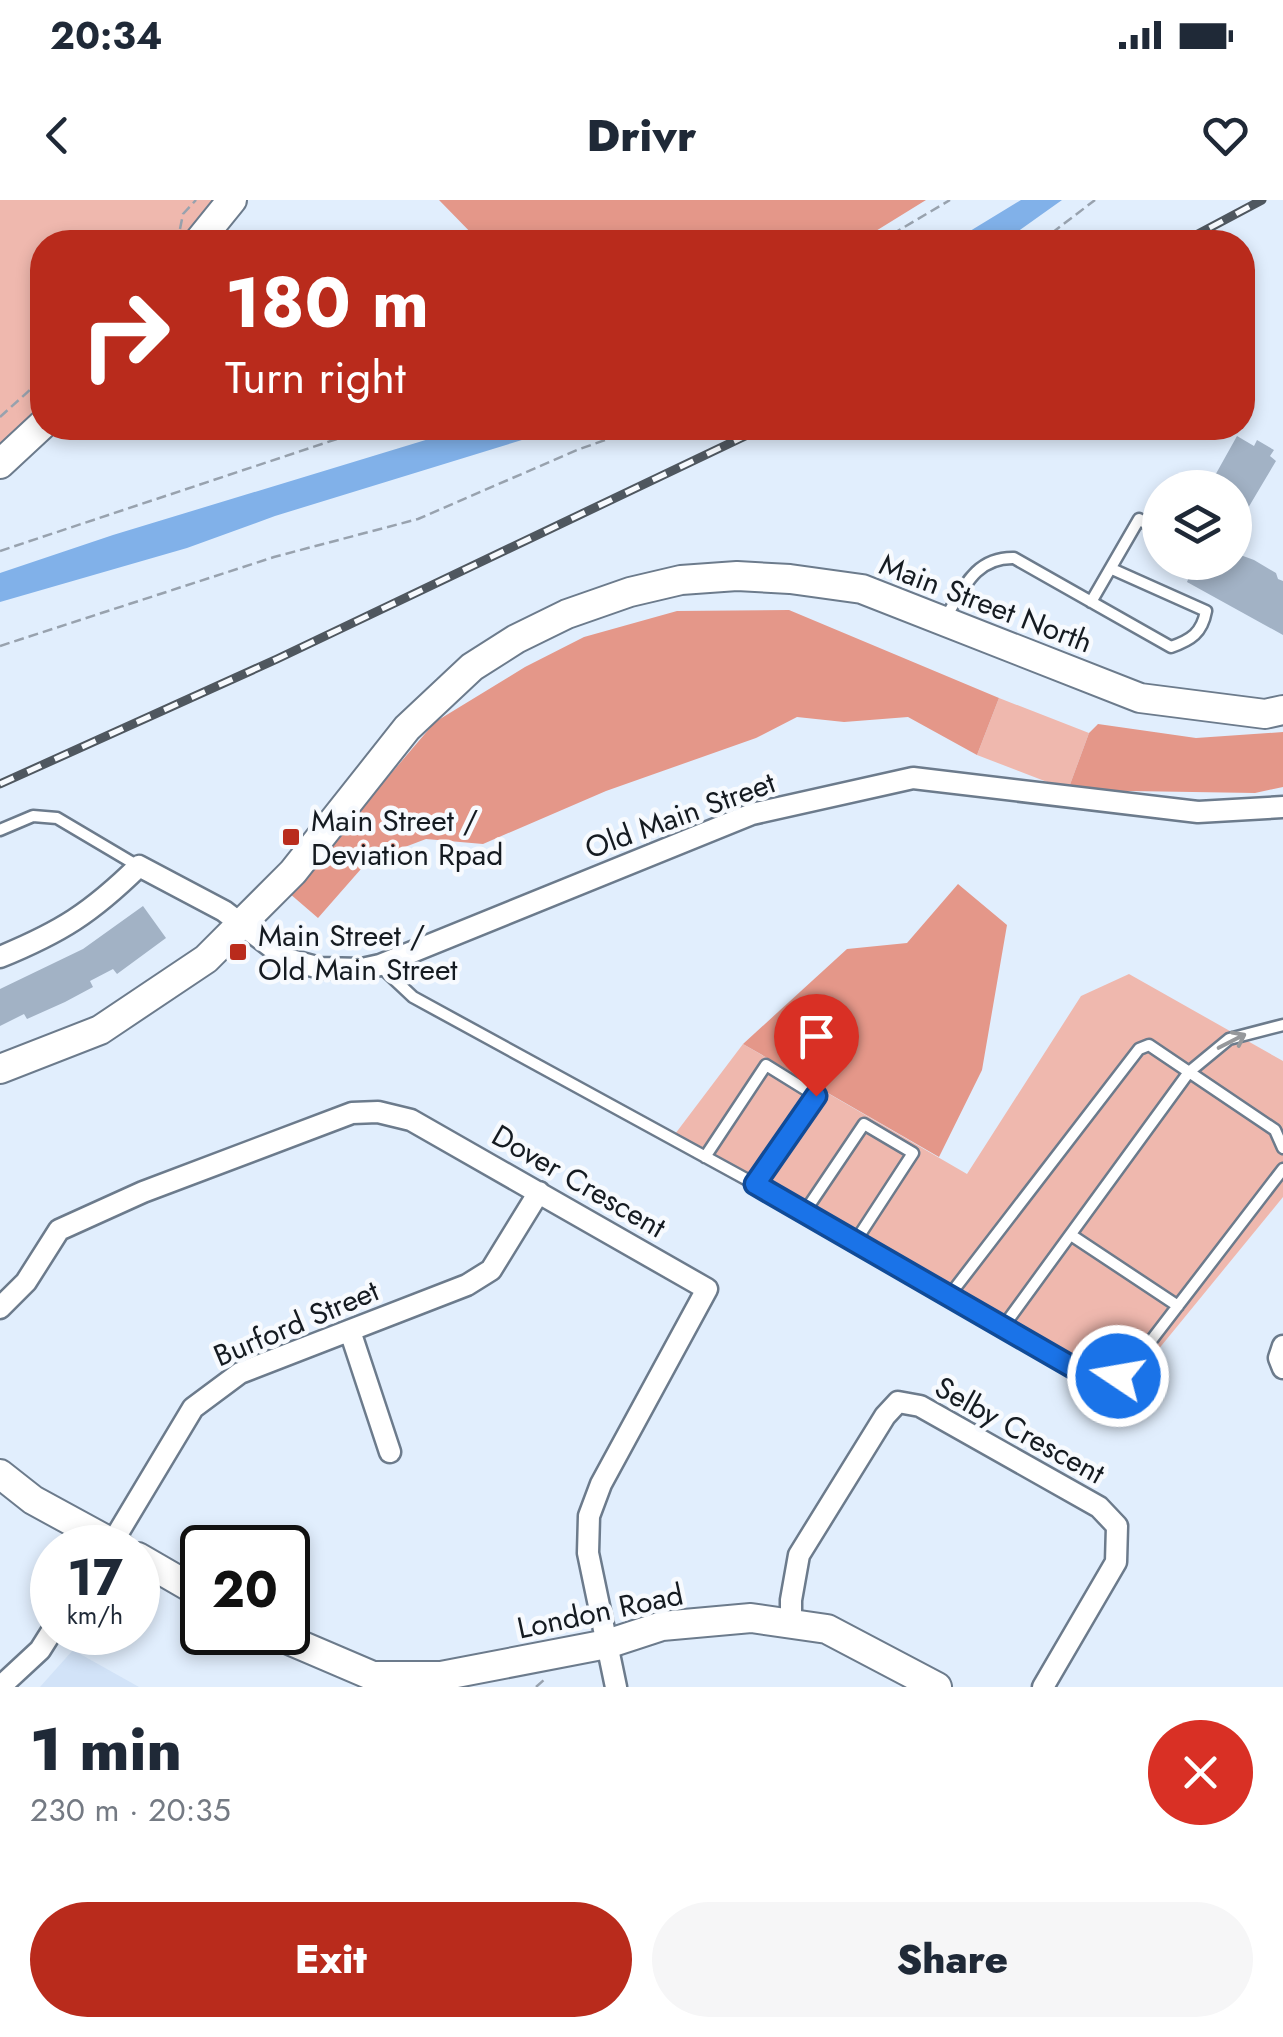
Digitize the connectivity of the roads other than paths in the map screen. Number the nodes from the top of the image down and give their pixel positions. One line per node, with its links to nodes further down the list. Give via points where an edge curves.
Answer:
1 (232, 200): 2 (main road)
2 (199, 230)
3 (30, 436): 4 (main road)
4 (0, 464)
5 (1142, 521): 6 (lane)
6 (1112, 569): 7 (lane); 7 (lane, via 1206,612 1204,623 1192,640 1171,647)
7 (1091, 602): 8 (lane, via 1014,558 998,558 976,568)
8 (944, 621): 9 (main road, Main Street North, via 1140,698 1265,714); 13 (main road, Main Street North, via 862,589 737,576 680,580 567,614 472,667 407,728 293,872)
9 (1283, 710)
10 (1283, 807): 15 (street, Old Main Street, via 1198,812 913,778 752,814)
11 (0, 830): 12 (lane, via 33,816 57,818)
12 (138, 866): 13 (street, Old Main Street); 14 (street, via 70,926)
13 (242, 924): 15 (street, Old Main Street, via 287,960 320,968); 17 (main road, Main Street North, via 206,960 100,1030)
14 (0, 957)
15 (380, 965): 20 (lane, via 413,998)
16 (1283, 1025): 18 (lane, one-way to 16, via 1230,1039)
17 (0, 1069)
18 (1188, 1072): 19 (lane, via 1275,1130); 25 (lane); 27 (lane, via 1149,1046 1140,1048)
19 (1283, 1148)
20 (705, 1157): 22 (lane); 22 (lane, via 766,1065 816,1096)
21 (1283, 1169): 28 (lane)
22 (755, 1184): 24 (lane)
23 (539, 1192): 29 (street, Dover Crescent, via 411,1120 352,1114 55,1224 34,1272); 31 (street, Burford Street, via 491,1270); 39 (street, Dover Crescent, via 707,1289 589,1516 588,1553)
24 (804, 1212): 26 (lane); 26 (lane, via 864,1124 913,1153)
25 (1071, 1235): 28 (lane); 30 (lane)
26 (855, 1242): 27 (lane)
27 (949, 1296): 30 (lane)
28 (1178, 1306): 30 (lane, via 1137,1359 1105,1380)
29 (0, 1308)
30 (1003, 1327)
31 (350, 1330): 34 (street); 37 (street, Burford Street, via 240,1373 193,1408)
32 (1283, 1346): 33 (street)
33 (1283, 1368)
34 (390, 1452)
35 (0, 1474): 36 (main road)
36 (77, 1525)
37 (126, 1525)
38 (790, 1624): 39 (main road, London Road, via 751,1618 662,1626); 44 (main road, London Road, via 827,1629); 45 (street, Selby Crescent, via 799,1555 885,1416 898,1402 920,1406 1099,1507 1117,1526 1116,1562)
39 (607, 1644): 40 (main road, London Road, via 440,1676 373,1676); 43 (street)
40 (310, 1649)
41 (35, 1655): 42 (street)
42 (0, 1687)
43 (616, 1687)
44 (938, 1687)
45 (1043, 1687)

